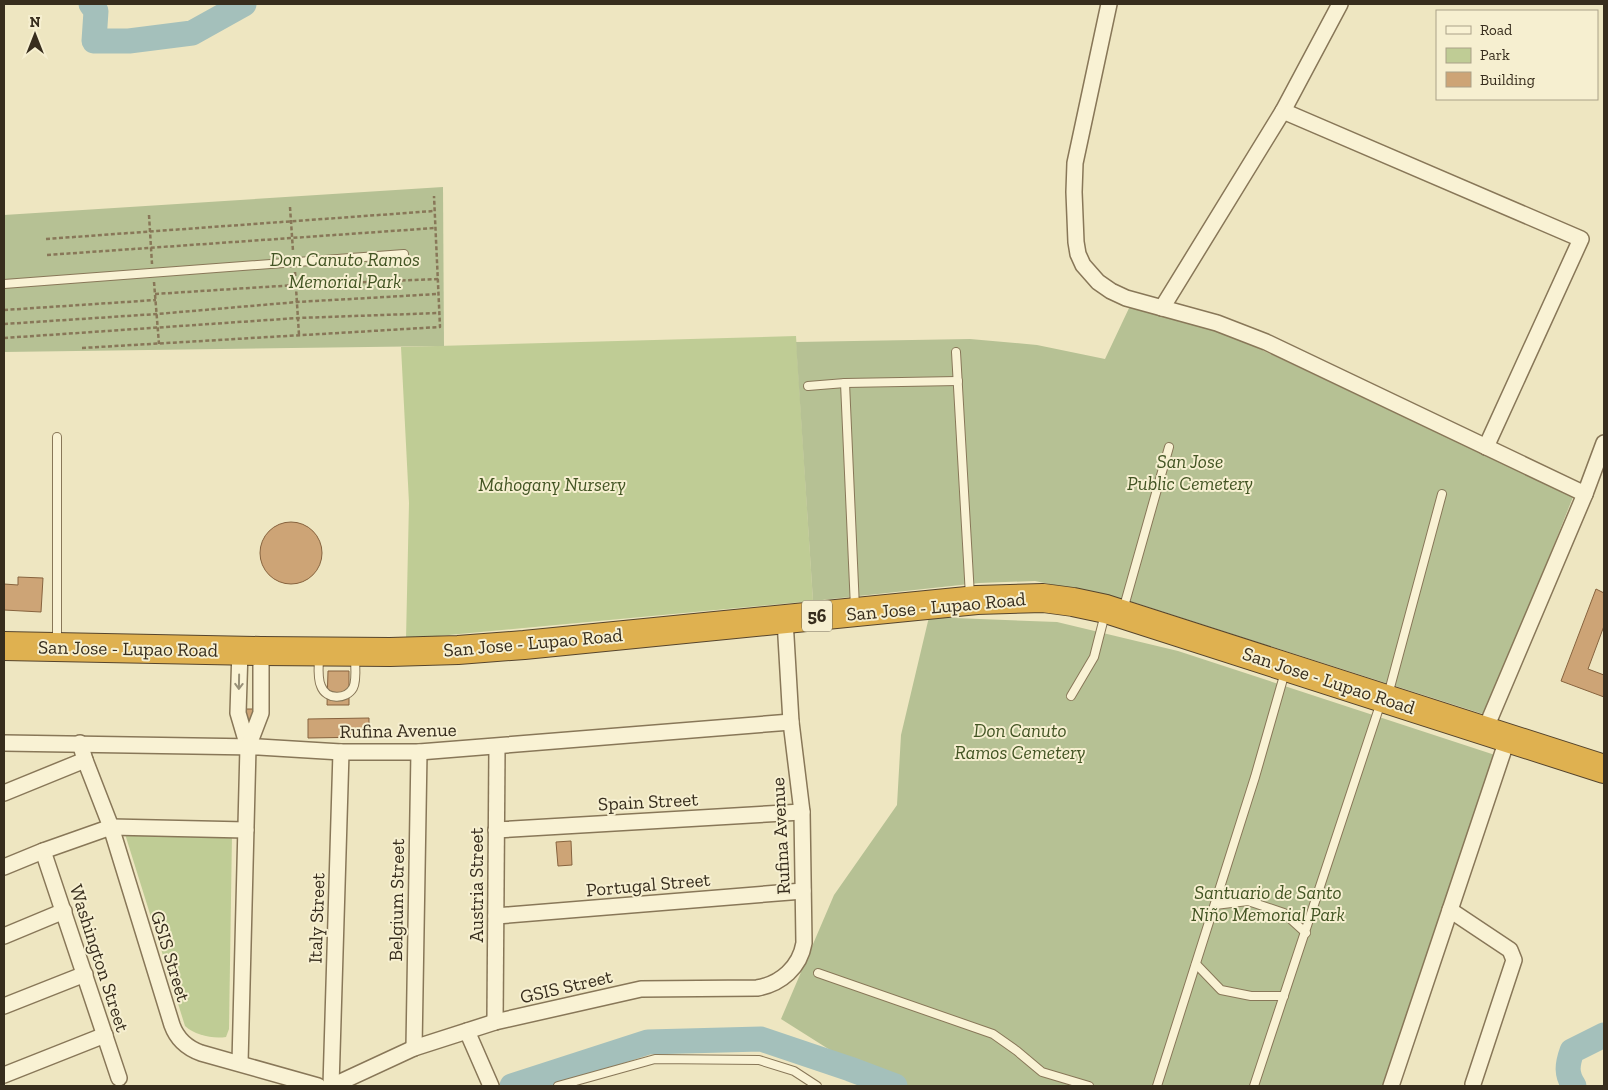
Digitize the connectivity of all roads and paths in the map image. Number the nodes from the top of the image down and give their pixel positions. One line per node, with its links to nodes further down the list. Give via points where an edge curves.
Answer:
1 (1109, 4): 15 (street, via 1075,163 1078,254 1083,266 1110,291)
2 (1340, 4): 3 (street)
3 (1283, 111): 15 (street); 28 (street, via 1581,239)
4 (434, 196): 5 (path)
5 (434, 211): 6 (path); 7 (path)
6 (435, 228): 9 (path); 10 (path)
7 (46, 239)
8 (404, 254): 11 (lane)
9 (47, 255)
10 (438, 279): 12 (path); 13 (path)
11 (4, 284)
12 (155, 294)
13 (438, 294): 17 (path); 18 (path)
14 (156, 300): 16 (path)
15 (1162, 308): 28 (street, via 1217,323 1266,342)
16 (4, 310)
17 (439, 313): 19 (path, via 298,318); 20 (path, via 440,327)
18 (4, 324)
19 (4, 338)
20 (82, 348)
21 (956, 352): 22 (lane)
22 (958, 381): 23 (lane); 31 (lane)
23 (845, 383): 24 (lane); 32 (lane)
24 (808, 386)
25 (56, 437): 36 (lane)
26 (1604, 443): 30 (street)
27 (1169, 447): 33 (lane)
28 (1486, 447): 30 (street)
29 (1442, 494): 42 (lane)
30 (1585, 494): 44 (street)
31 (970, 600): 32 (highway, San Jose - Lupao Road / 56); 33 (highway, San Jose - Lupao Road / 56, via 1043,598)
32 (855, 612): 34 (highway, San Jose - Lupao Road / 56)
33 (1114, 612): 40 (highway, San Jose - Lupao Road / 56); 41 (lane, via 1094,657)
34 (785, 620): 39 (highway, San Jose - Lupao Road / 56, via 458,650); 43 (street, Rufina Avenue)
35 (4, 646): 36 (highway, San Jose - Lupao Road / 56)
36 (56, 646): 37 (highway, San Jose - Lupao Road / 56)
37 (250, 650): 38 (highway, San Jose - Lupao Road / 56); 47 (street, one-way to 47, via 238,713); 47 (street, via 261,714)
38 (318, 650): 39 (highway, San Jose - Lupao Road / 56); 39 (lane, via 320,685 325,693 338,697 348,694 354,686)
39 (355, 651)
40 (1286, 666): 42 (highway, San Jose - Lupao Road / 56); 61 (lane)
41 (1071, 696)
42 (1385, 698): 44 (highway, San Jose - Lupao Road / 56); 65 (lane)
43 (791, 722): 48 (street, Rufina Avenue); 54 (street, Rufina Avenue)
44 (1496, 734): 52 (highway, San Jose - Lupao Road / 56); 62 (street)
45 (4, 743): 46 (street, Rufina Avenue)
46 (80, 743): 47 (street, Rufina Avenue); 51 (street, GSIS Street)
47 (248, 747): 49 (street, Rufina Avenue); 56 (street)
48 (497, 747): 50 (street, Rufina Avenue); 57 (street, Austria Street)
49 (341, 752): 50 (street, Rufina Avenue); 83 (street, Italy Street)
50 (419, 752): 76 (street, Belgium Street)
51 (85, 760): 53 (street); 55 (street, GSIS Street)
52 (1604, 769)
53 (4, 793)
54 (802, 812): 57 (street, Spain Street); 60 (street, Rufina Avenue)
55 (111, 827): 56 (street); 58 (street); 77 (street, GSIS Street, via 174,1031 196,1051)
56 (246, 830): 77 (street)
57 (496, 830): 64 (street, Austria Street)
58 (44, 851): 59 (street); 63 (street, Washington Street)
59 (4, 867)
60 (803, 891): 64 (street, Portugal Street); 67 (street, Rufina Avenue)
61 (1215, 905): 65 (lane, via 1248,901 1284,913); 68 (lane)
62 (1450, 910): 81 (street, via 1510,950 1514,960); 89 (street)
63 (64, 911): 66 (street); 70 (street, Washington Street)
64 (496, 916): 73 (street, Austria Street)
65 (1306, 933): 71 (lane)
66 (4, 936)
67 (803, 948): 73 (street, GSIS Street, via 792,969 766,987 641,989)
68 (1196, 964): 71 (lane, via 1221,990 1251,996); 87 (lane)
69 (818, 973): 86 (lane, via 993,1034 1042,1072)
70 (85, 974): 72 (street); 75 (street, Washington Street)
71 (1284, 996): 88 (lane)
72 (4, 1006)
73 (495, 1022): 74 (street, GSIS Street)
74 (467, 1031): 76 (street, GSIS Street); 80 (street)
75 (105, 1035): 78 (street); 79 (street, Washington Street)
76 (414, 1048): 83 (street, GSIS Street)
77 (240, 1063): 82 (street, GSIS Street)
78 (4, 1075)
79 (119, 1078)
80 (490, 1084)
81 (1473, 1084)
82 (318, 1086)
83 (331, 1086)
84 (558, 1086): 85 (lane, via 655,1060 759,1060 794,1071)
85 (817, 1086)
86 (1089, 1086)
87 (1158, 1086)
88 (1254, 1086)
89 (1391, 1086)

